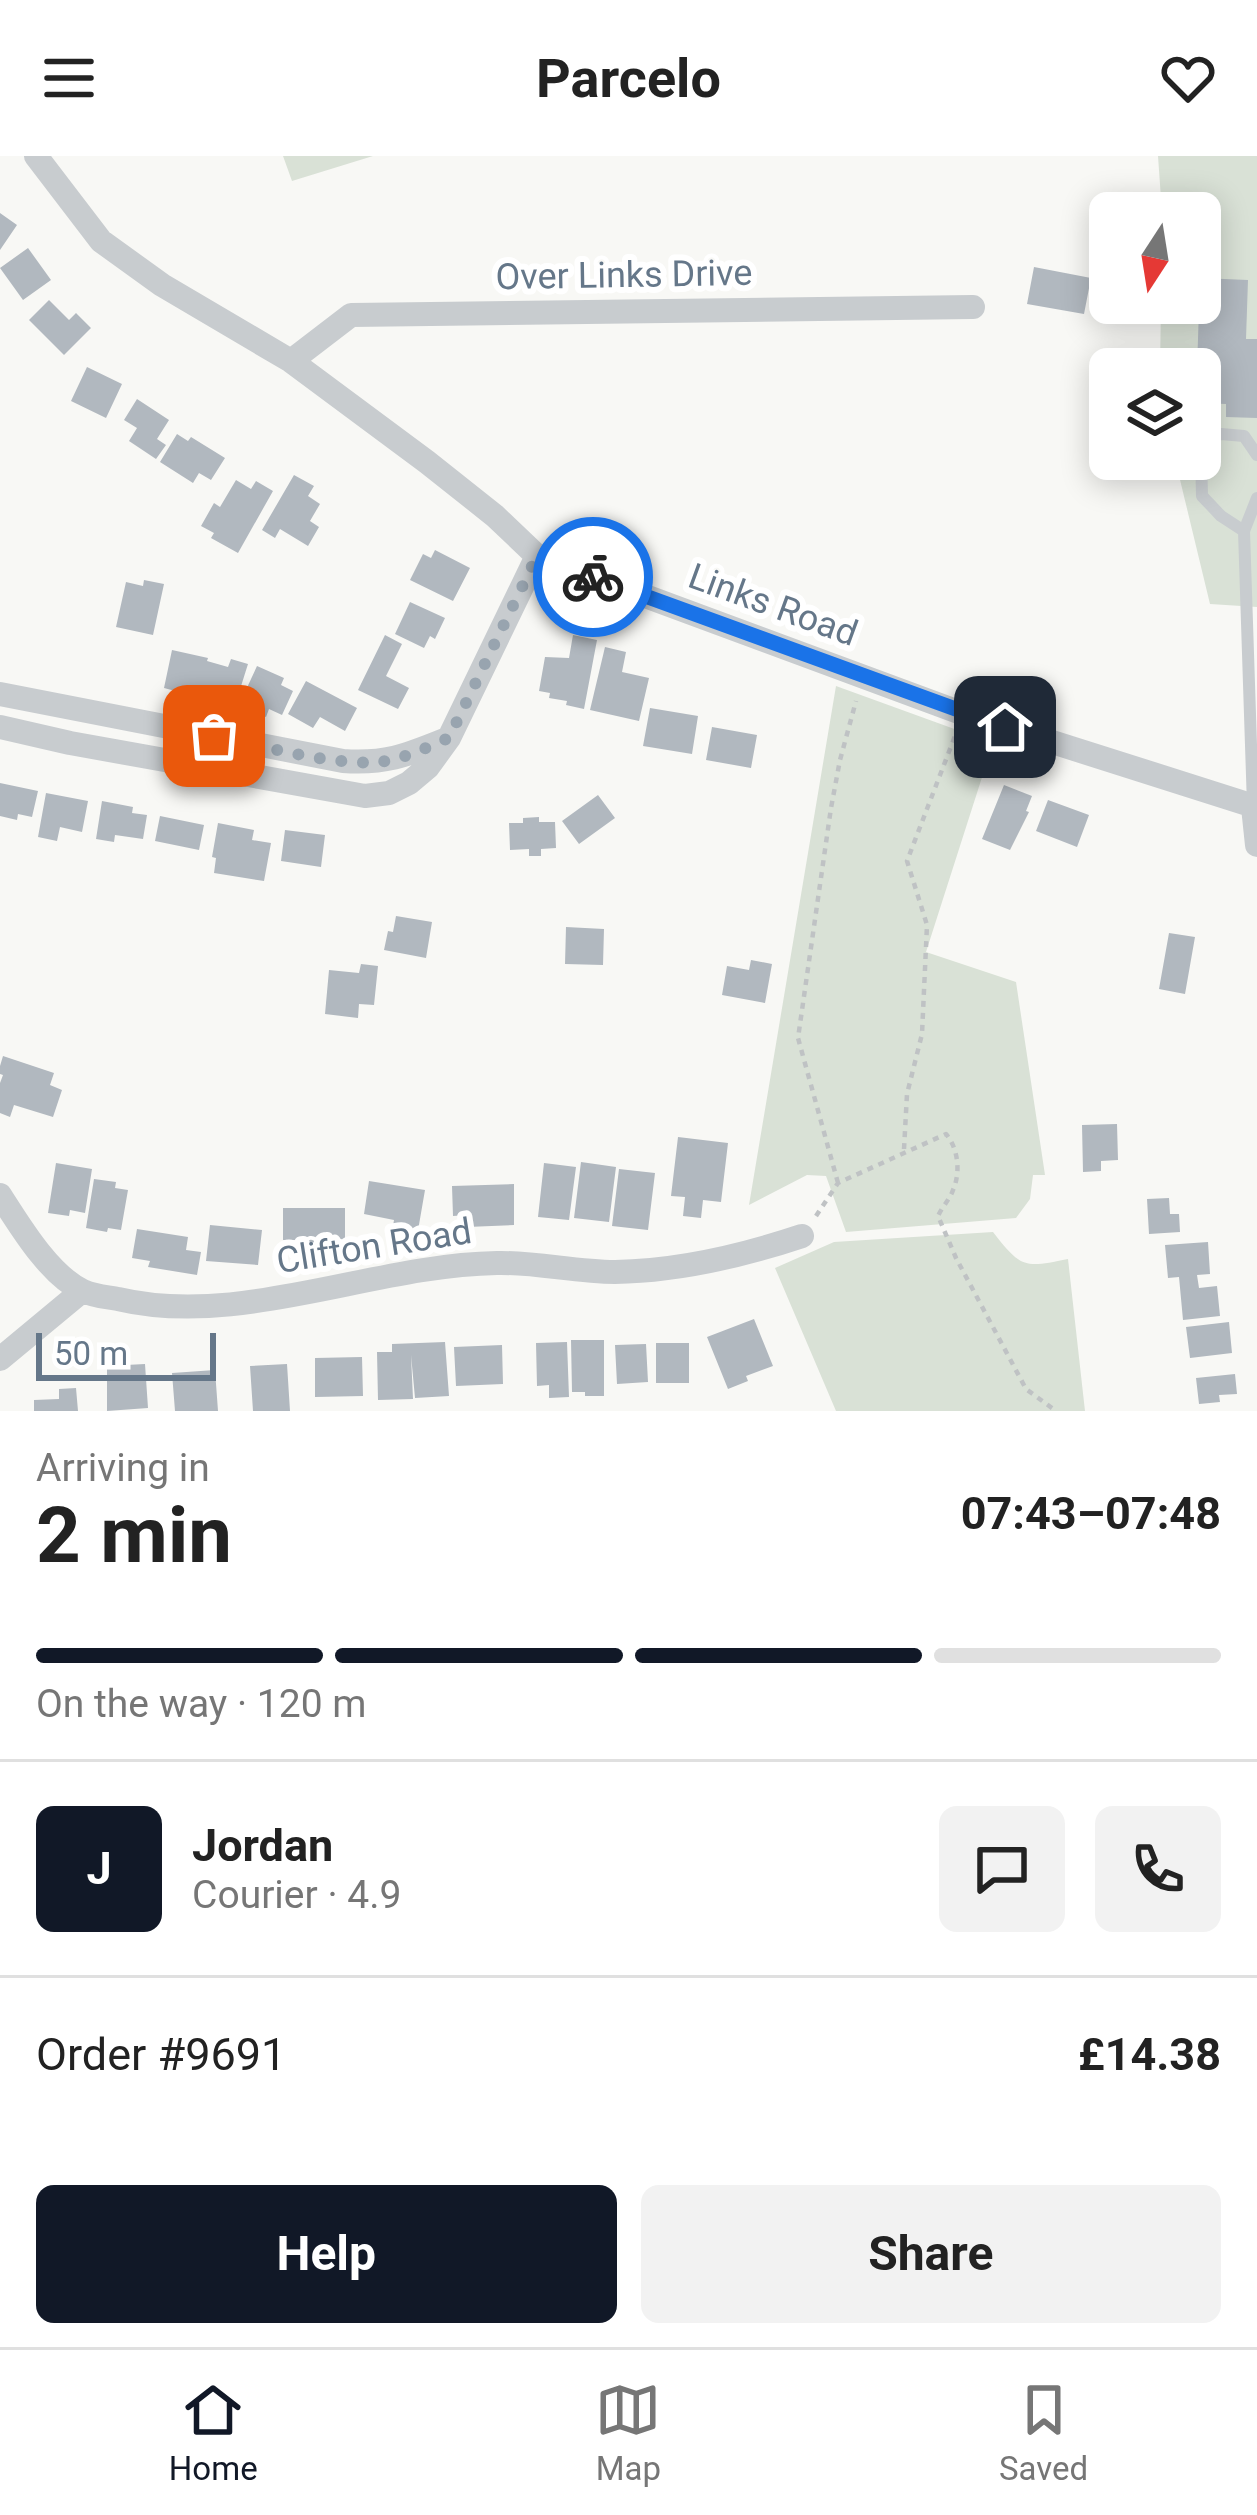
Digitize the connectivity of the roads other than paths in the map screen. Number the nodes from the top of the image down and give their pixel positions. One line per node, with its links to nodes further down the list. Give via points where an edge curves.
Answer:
1 (36, 156): 3 (street, Links Road, via 101,241)
2 (973, 307): 3 (street, Over Links Drive, via 351,315)
3 (291, 361): 7 (street, Links Road, via 495,515)
4 (1257, 455): 6 (lane, via 1244,436 1221,434 1201,451 1202,496)
5 (1257, 498): 6 (lane)
6 (1244, 531): 11 (lane)
7 (537, 556): 10 (street); 11 (street, Links Road, via 964,714)
8 (0, 694): 10 (street, via 343,761 394,760)
9 (0, 727): 10 (street, via 365,796 409,783)
10 (449, 738)
11 (1255, 807): 12 (street)
12 (1257, 845)
13 (0, 1195): 15 (street, Clifton Road, via 44,1259)
14 (802, 1236): 15 (street, Clifton Road, via 682,1266 615,1272 498,1263 398,1272 240,1305 148,1306)
15 (82, 1291): 16 (street)
16 (0, 1359)

